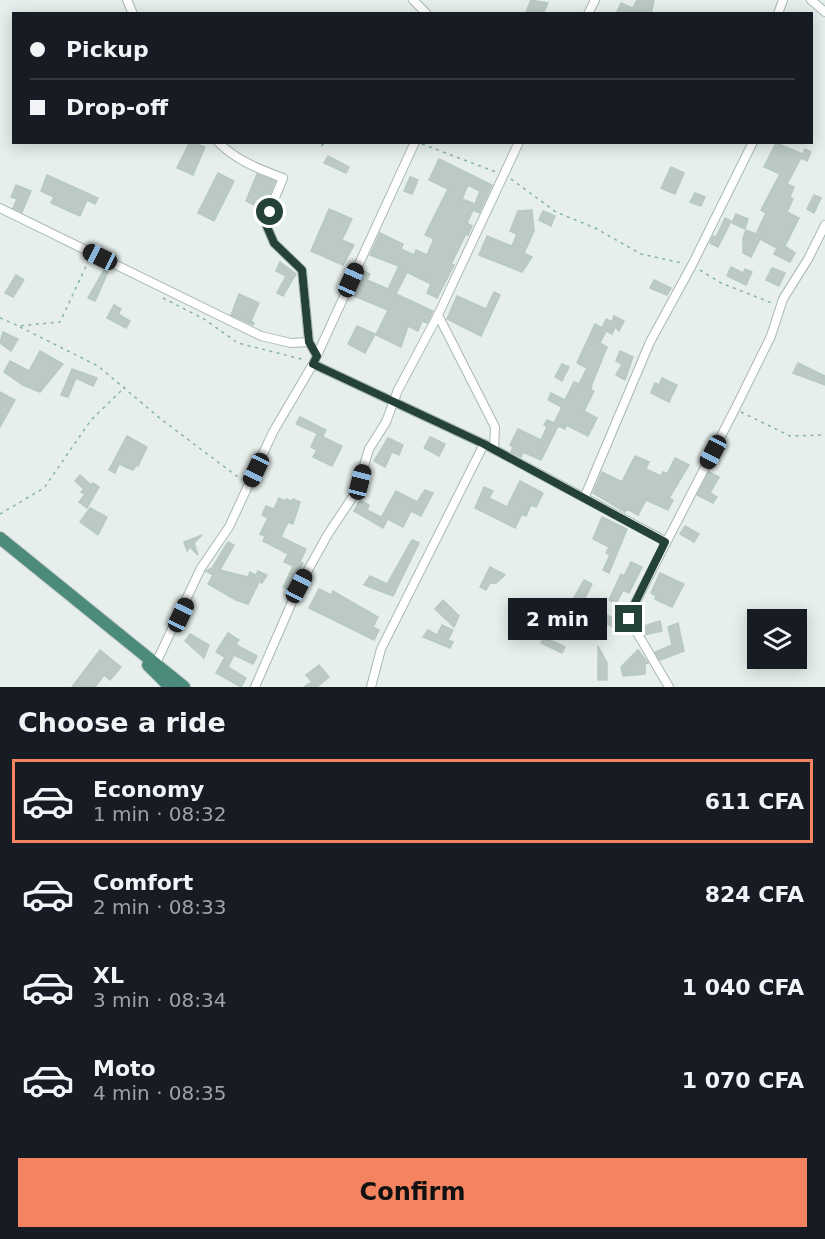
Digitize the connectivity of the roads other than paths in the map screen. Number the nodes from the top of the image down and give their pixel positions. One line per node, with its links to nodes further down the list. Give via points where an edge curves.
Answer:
1 (413, 0): 3 (street)
2 (812, 0): 4 (street)
3 (425, 12)
4 (825, 12)
5 (220, 144): 12 (street, via 250,166 283,178 265,222 274,243 302,270)
6 (415, 144): 13 (street)
7 (518, 144): 11 (street)
8 (752, 144): 17 (street, via 650,342)
9 (0, 208): 12 (street, via 261,336 291,343)
10 (825, 225): 19 (street, via 783,299 771,336)
11 (438, 315): 14 (street); 16 (street, via 495,427)
12 (309, 342): 13 (street)
13 (315, 360): 14 (street); 21 (street, via 273,432 229,527 201,568)
14 (393, 402): 15 (street); 24 (street, via 369,449 356,492 299,586)
15 (484, 444): 16 (street); 25 (street, via 381,649)
16 (494, 449): 17 (street)
17 (585, 496): 19 (street)
18 (0, 538): 20 (highway)
19 (665, 542): 26 (street, via 629,619)
20 (102, 620): 21 (highway); 22 (highway)
21 (156, 663): 23 (highway)
22 (170, 687)
23 (184, 687)
24 (255, 687)
25 (371, 687)
26 (669, 687)

